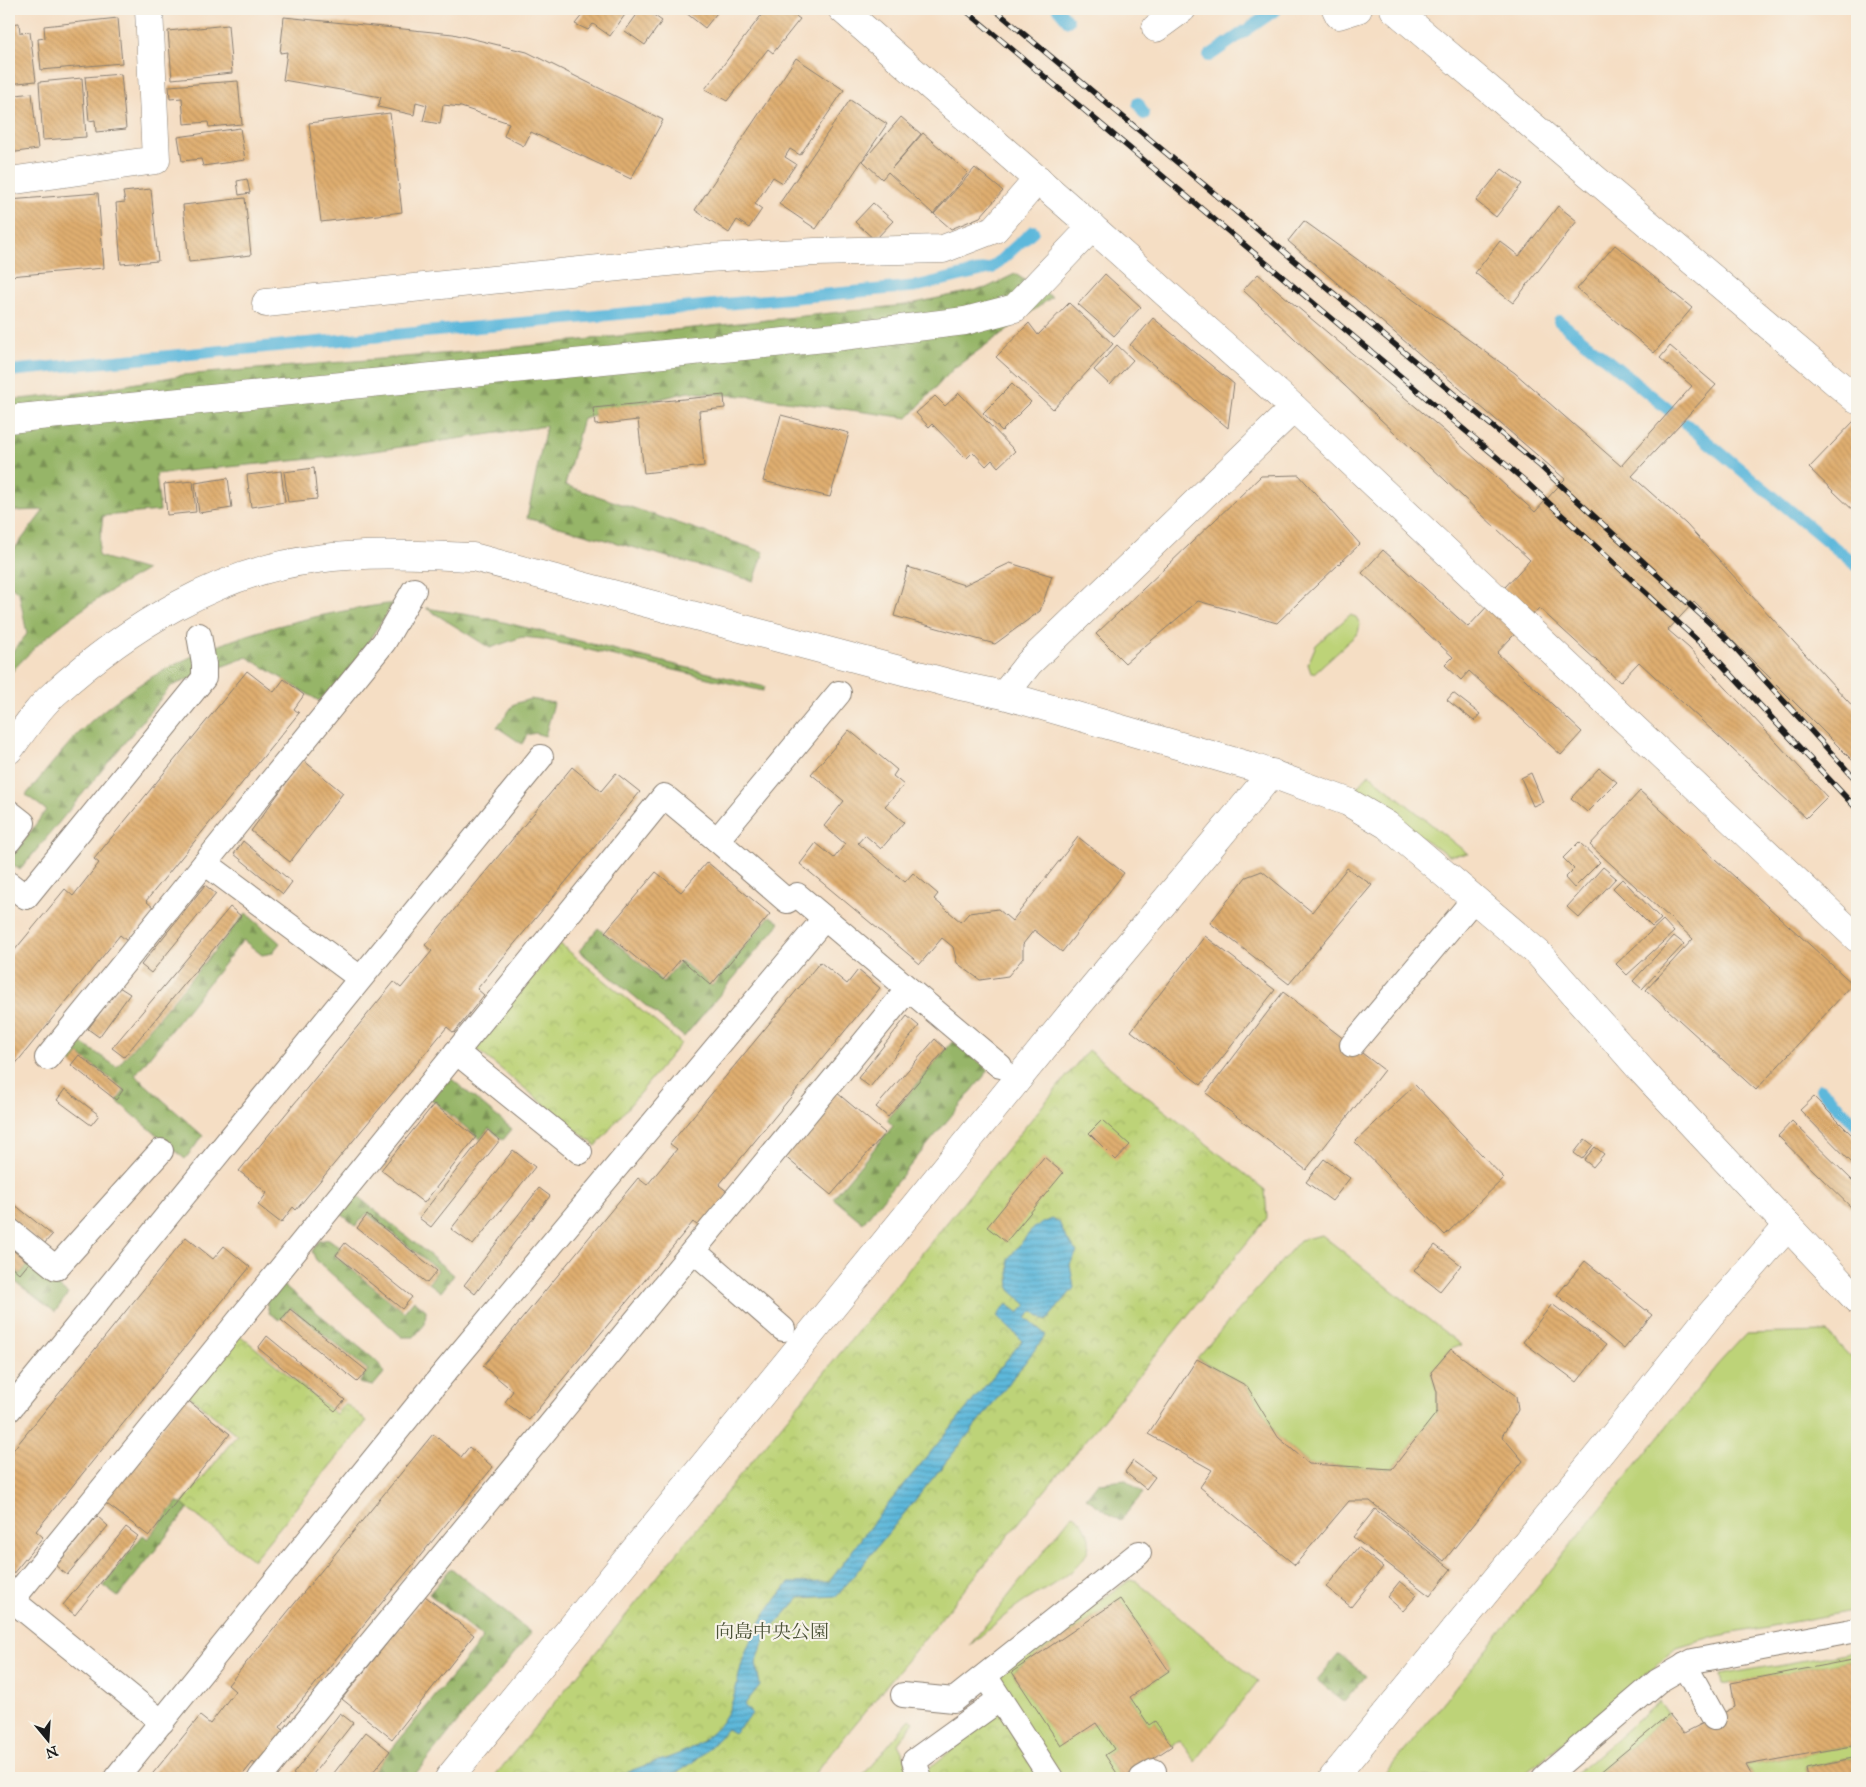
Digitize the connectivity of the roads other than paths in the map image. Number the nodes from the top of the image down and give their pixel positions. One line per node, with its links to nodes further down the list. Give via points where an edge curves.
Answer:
1 (149, 9): 8 (street, via 156,160)
2 (842, 9): 9 (street)
3 (1182, 9): 7 (street)
4 (1336, 9): 5 (street, via 1339,15)
5 (1358, 9)
6 (1394, 9): 12 (street)
7 (1156, 28)
8 (9, 181)
9 (1042, 183): 10 (street); 11 (street, via 995,229 943,249 707,258)
10 (1092, 227): 13 (street); 14 (street, via 1014,308 965,321 835,337)
11 (266, 303)
12 (1857, 400)
13 (1294, 408): 18 (street, via 1030,663); 29 (street)
14 (9, 419)
15 (414, 590): 25 (lane, via 384,642)
16 (199, 635): 26 (lane, via 204,678 26,897)
17 (839, 692): 23 (lane)
18 (1004, 695): 19 (street, via 473,557 393,553 316,559 262,571 209,590 138,627 53,695); 21 (street)
19 (9, 750)
20 (540, 757): 30 (lane)
21 (1272, 773): 27 (street, via 1348,802 1387,825); 55 (street, via 1087,994)
22 (9, 812): 24 (lane, via 23,823)
23 (718, 840): 28 (lane, via 787,901 797,895); 33 (lane, via 664,796)
24 (9, 841)
25 (205, 863): 30 (lane); 34 (lane)
26 (9, 884)
27 (1474, 899): 32 (lane); 38 (street, via 1539,954 1643,1072)
28 (824, 919): 31 (lane); 52 (lane, via 439,1379)
29 (1857, 938)
30 (360, 978): 43 (lane)
31 (908, 989): 35 (lane); 40 (lane)
32 (1352, 1045)
33 (456, 1052): 37 (lane); 45 (lane)
34 (47, 1058)
35 (1000, 1066)
36 (161, 1151): 39 (lane, via 56,1268)
37 (580, 1152)
38 (1788, 1226): 41 (street); 58 (street, via 1710,1315)
39 (9, 1230)
40 (694, 1251): 42 (lane); 54 (lane)
41 (1857, 1300)
42 (784, 1329)
43 (9, 1410)
44 (1139, 1553): 48 (lane)
45 (10, 1602): 52 (lane)
46 (1857, 1630): 47 (lane)
47 (1685, 1665): 51 (lane); 59 (lane, via 1658,1681)
48 (985, 1675): 49 (lane, via 954,1700); 50 (lane)
49 (903, 1695)
50 (1000, 1699): 56 (lane, via 914,1761); 57 (lane)
51 (1714, 1718)
52 (162, 1722): 53 (lane)
53 (116, 1778)
54 (260, 1778)
55 (449, 1778)
56 (920, 1778)
57 (1051, 1778)
58 (1333, 1778)
59 (1544, 1778)

